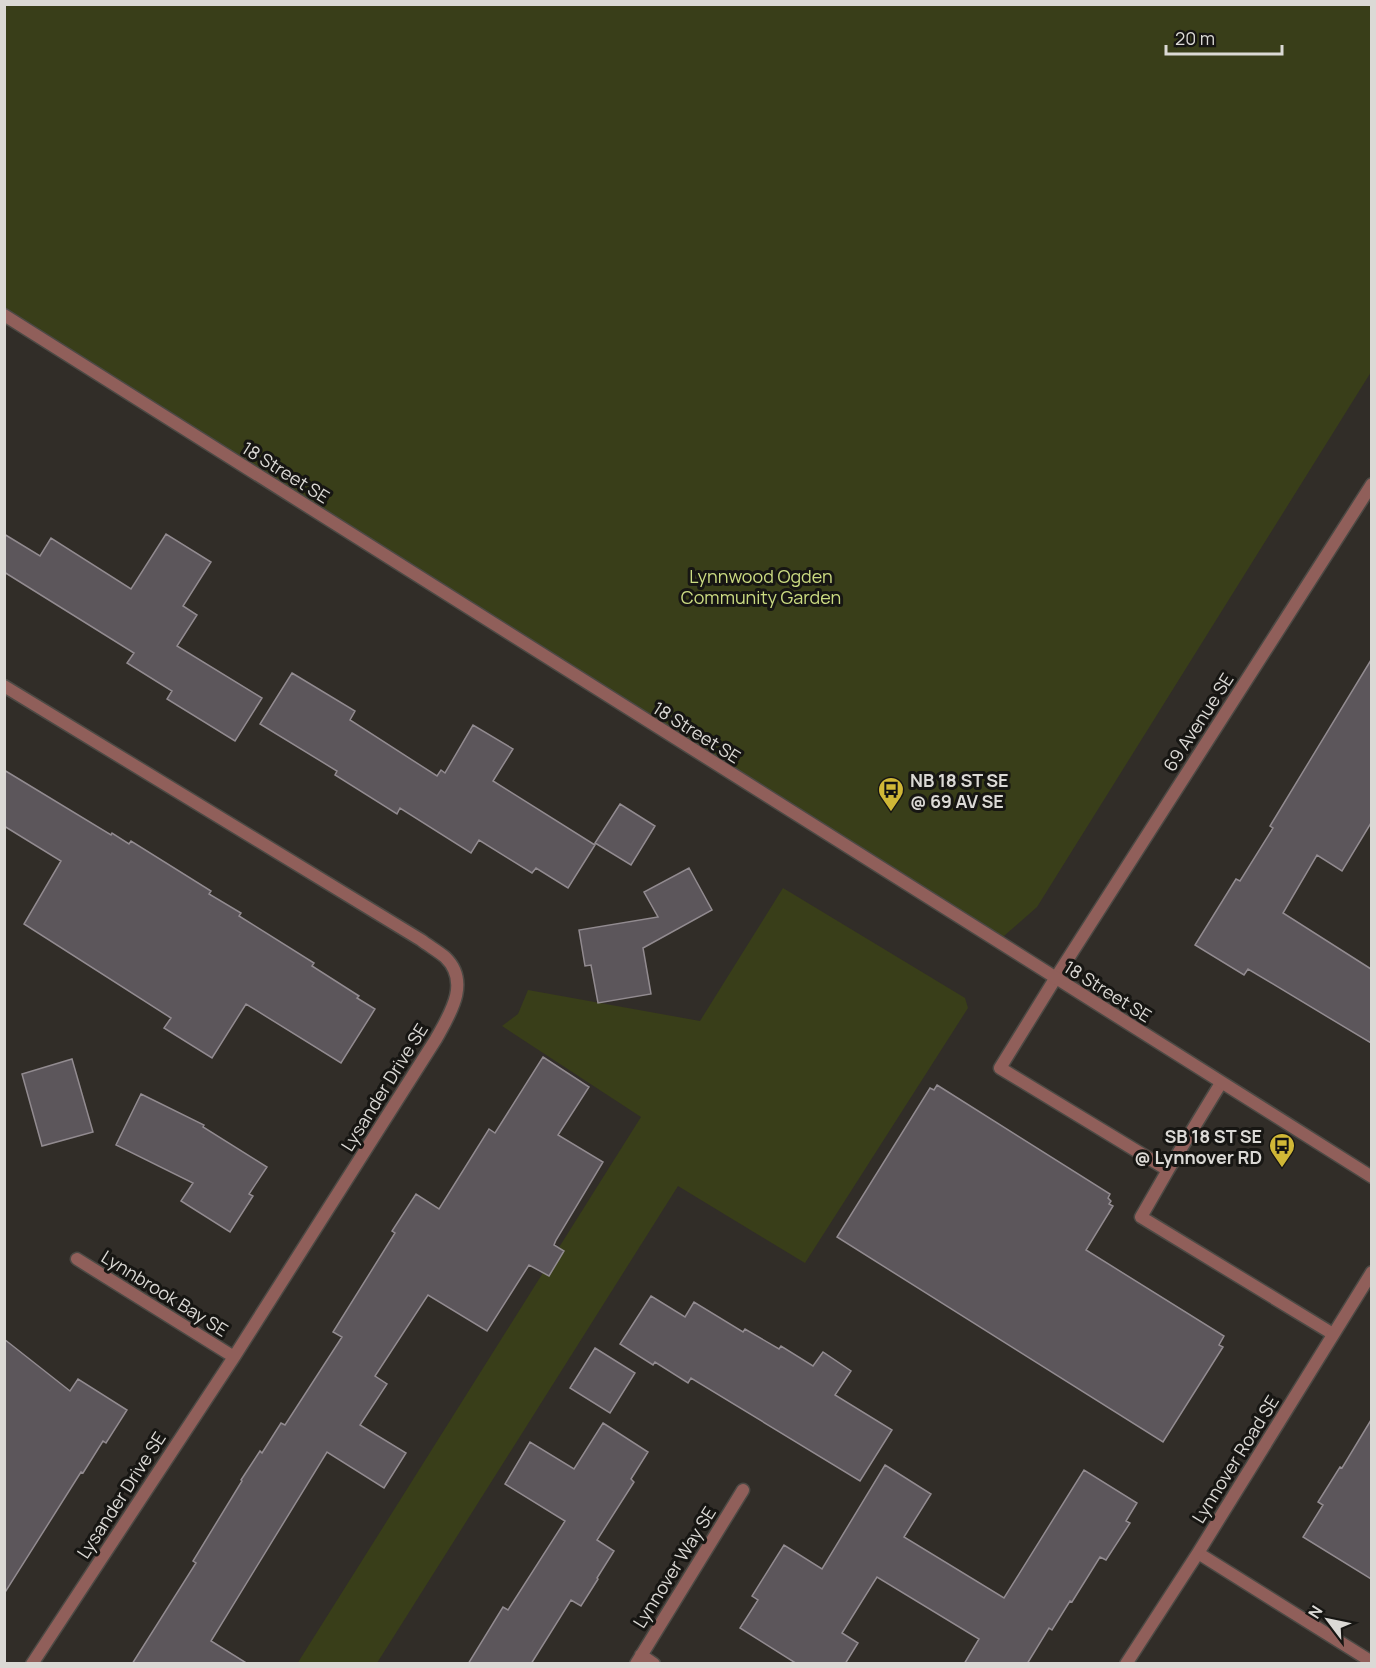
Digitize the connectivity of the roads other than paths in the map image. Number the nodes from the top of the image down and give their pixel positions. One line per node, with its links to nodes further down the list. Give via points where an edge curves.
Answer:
1 (4, 315): 4 (street, 18 Street SE)
2 (1371, 484): 4 (street, 69 Avenue SE)
3 (4, 686): 11 (street, Lysander Drive SE, via 421,940 446,958 458,977 455,1003 436,1039)
4 (1055, 980): 5 (street, 18 Street SE); 6 (street, 69 Avenue SE, via 1000,1068)
5 (1221, 1083): 6 (street); 7 (street, 18 Street SE)
6 (1168, 1170): 10 (street, via 1141,1217)
7 (1371, 1178)
8 (77, 1259): 11 (street, Lynnbrook Bay SE)
9 (1371, 1272): 10 (street, Lynnover Road SE)
10 (1334, 1334): 13 (street, Lynnover Road SE)
11 (234, 1357): 16 (street, Lysander Drive SE)
12 (743, 1490): 14 (street, Lynnover Way SE)
13 (1198, 1552): 15 (street); 18 (street, Lynnover Road SE)
14 (638, 1659): 17 (street)
15 (1371, 1662)
16 (32, 1664)
17 (654, 1664)
18 (1126, 1664)

